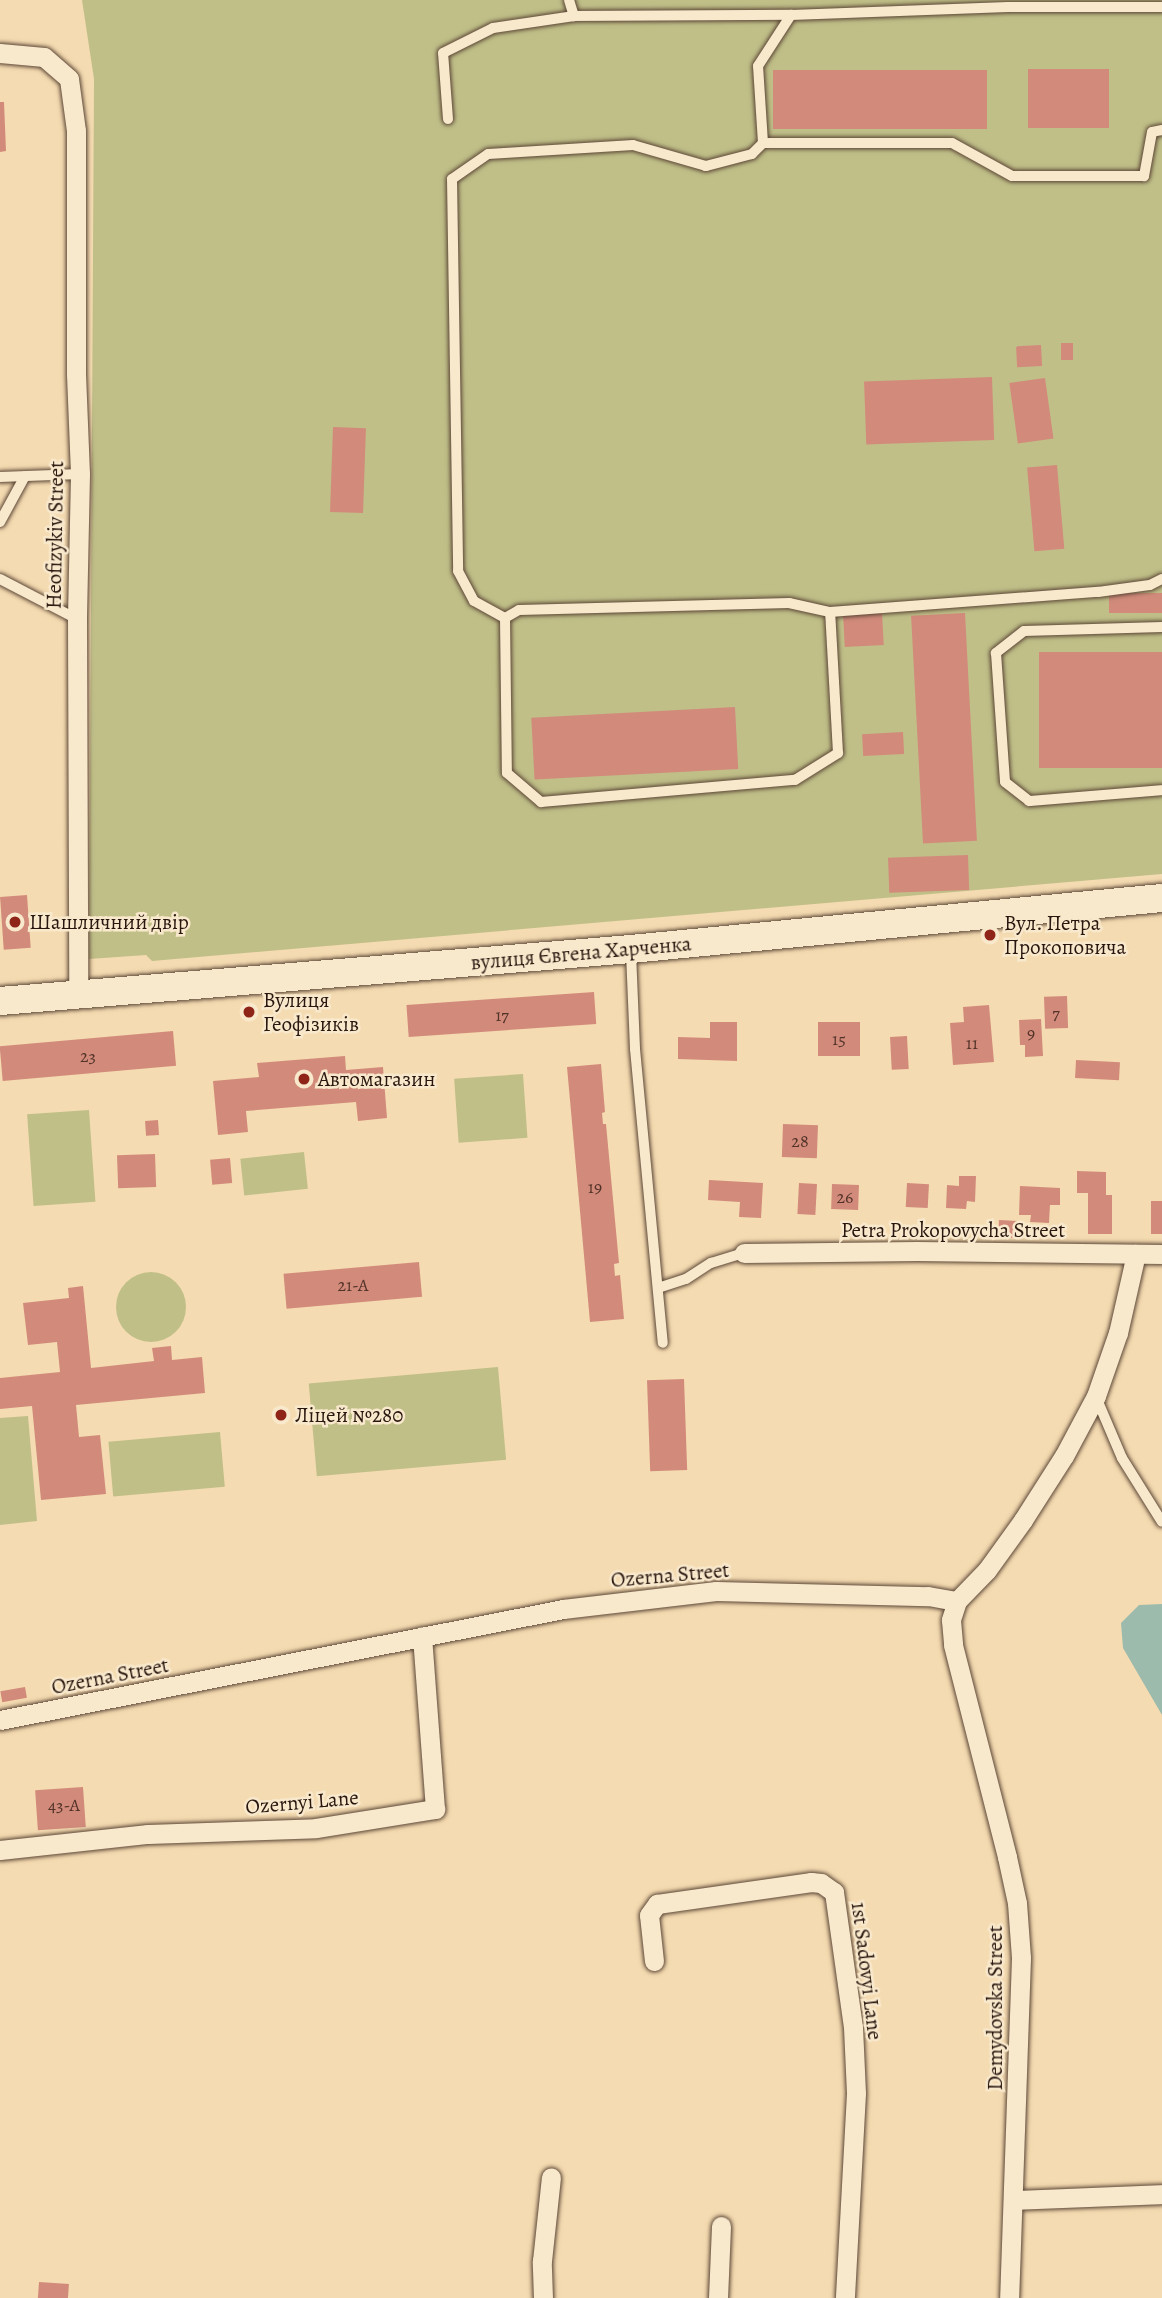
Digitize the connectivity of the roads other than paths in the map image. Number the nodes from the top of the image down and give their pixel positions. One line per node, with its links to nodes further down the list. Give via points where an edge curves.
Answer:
1 (569, 0): 5 (lane)
2 (1008, 4): 3 (lane); 4 (lane)
3 (1162, 7)
4 (790, 15): 5 (lane); 9 (lane, via 758,66)
5 (574, 16): 7 (lane, via 493,28 443,53)
6 (0, 53): 10 (street, Heofizykiv Street, via 44,57 69,79 76,131)
7 (448, 119)
8 (1162, 130): 9 (lane, via 1152,132 1144,176 1012,176 952,143)
9 (763, 143): 17 (lane, via 752,154 706,166 633,145 488,154 452,179 458,571 474,601)
10 (80, 474): 11 (lane); 18 (street, Heofizykiv Street)
11 (25, 476): 12 (lane); 13 (lane)
12 (0, 477)
13 (0, 522)
14 (0, 579): 18 (lane)
15 (1162, 579): 16 (lane, via 1098,592)
16 (830, 612): 17 (lane, via 789,603 519,610); 17 (lane, via 838,753 795,780 541,802 507,773)
17 (505, 618)
18 (77, 619): 23 (street, Heofizykiv Street)
19 (1162, 627): 20 (lane, via 1024,631 996,653 1004,782 1029,801)
20 (1162, 790)
21 (1162, 898): 22 (main road, вулиця Євгена Харченка)
22 (631, 949): 23 (main road, вулиця Євгена Харченка); 28 (lane, via 636,1062)
23 (78, 992): 24 (main road, вулиця Євгена Харченка)
24 (0, 1001)
25 (744, 1253): 26 (street, Petra Prokopovycha Street); 28 (lane)
26 (1136, 1254): 27 (street, Petra Prokopovycha Street); 30 (street, via 1118,1333)
27 (1162, 1254)
28 (658, 1288): 29 (lane)
29 (663, 1343)
30 (1096, 1396): 31 (lane, via 1122,1458); 32 (street, via 1023,1520 987,1570)
31 (1162, 1522)
32 (957, 1601): 33 (street, Ozerna Street, via 914,1595 716,1591 563,1609); 39 (street, Demydovska Street, via 951,1620 953,1645 1017,1903 1021,1958)
33 (422, 1636): 34 (street, Ozerna Street); 35 (street, Ozernyi Lane, via 435,1809 316,1828 148,1834)
34 (0, 1720)
35 (0, 1850)
36 (654, 1961): 43 (street, 1st Sadovyi Lane, via 649,1915 657,1904 811,1882 834,1892 853,2027 856,2093)
37 (551, 2177): 41 (street)
38 (1162, 2194): 39 (street)
39 (1014, 2200): 44 (street, Demydovska Street)
40 (721, 2226): 42 (street)
41 (543, 2298)
42 (718, 2298)
43 (845, 2298)
44 (1009, 2298)

